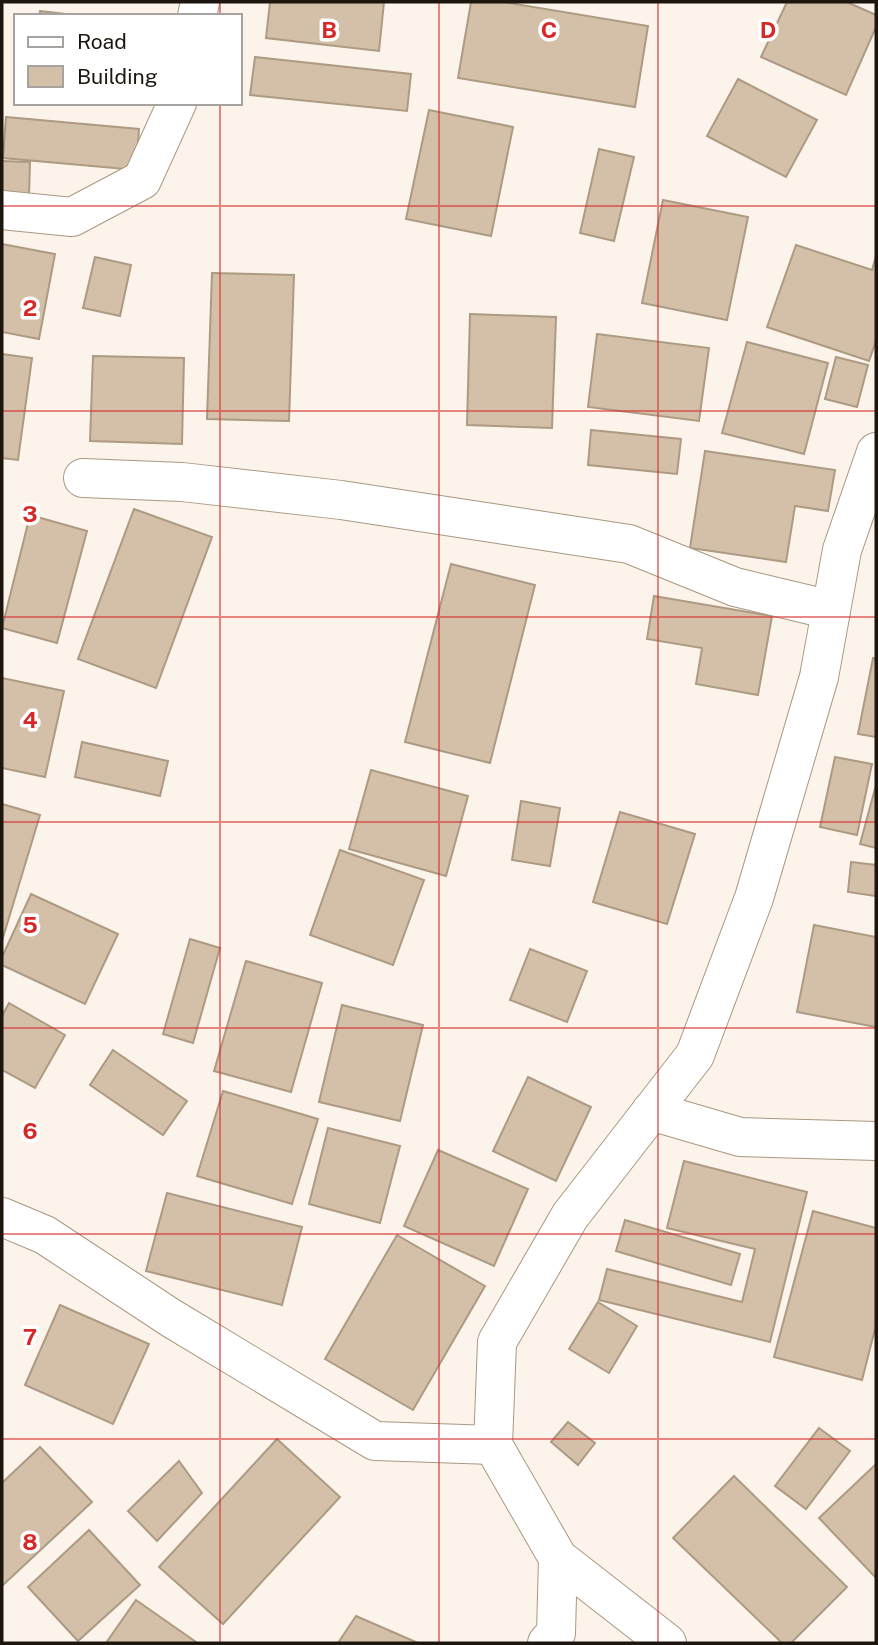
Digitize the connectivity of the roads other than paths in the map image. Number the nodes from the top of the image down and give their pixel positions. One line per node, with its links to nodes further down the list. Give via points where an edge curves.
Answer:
1 (176, 105): 2 (street, via 142,180 72,218)
2 (2, 210)
3 (876, 452): 5 (street, via 842,550)
4 (83, 478): 5 (street, via 181,482 341,500 629,544 735,587)
5 (831, 610): 6 (street, via 818,677 754,898 695,1055)
6 (651, 1111): 7 (street, via 740,1137); 9 (street, via 570,1216 497,1342)
7 (876, 1141)
8 (2, 1217): 9 (street, via 45,1235 171,1318 375,1441)
9 (493, 1445): 10 (street)
10 (558, 1558): 11 (street, via 556,1633); 12 (street)
11 (547, 1643)
12 (667, 1643)

